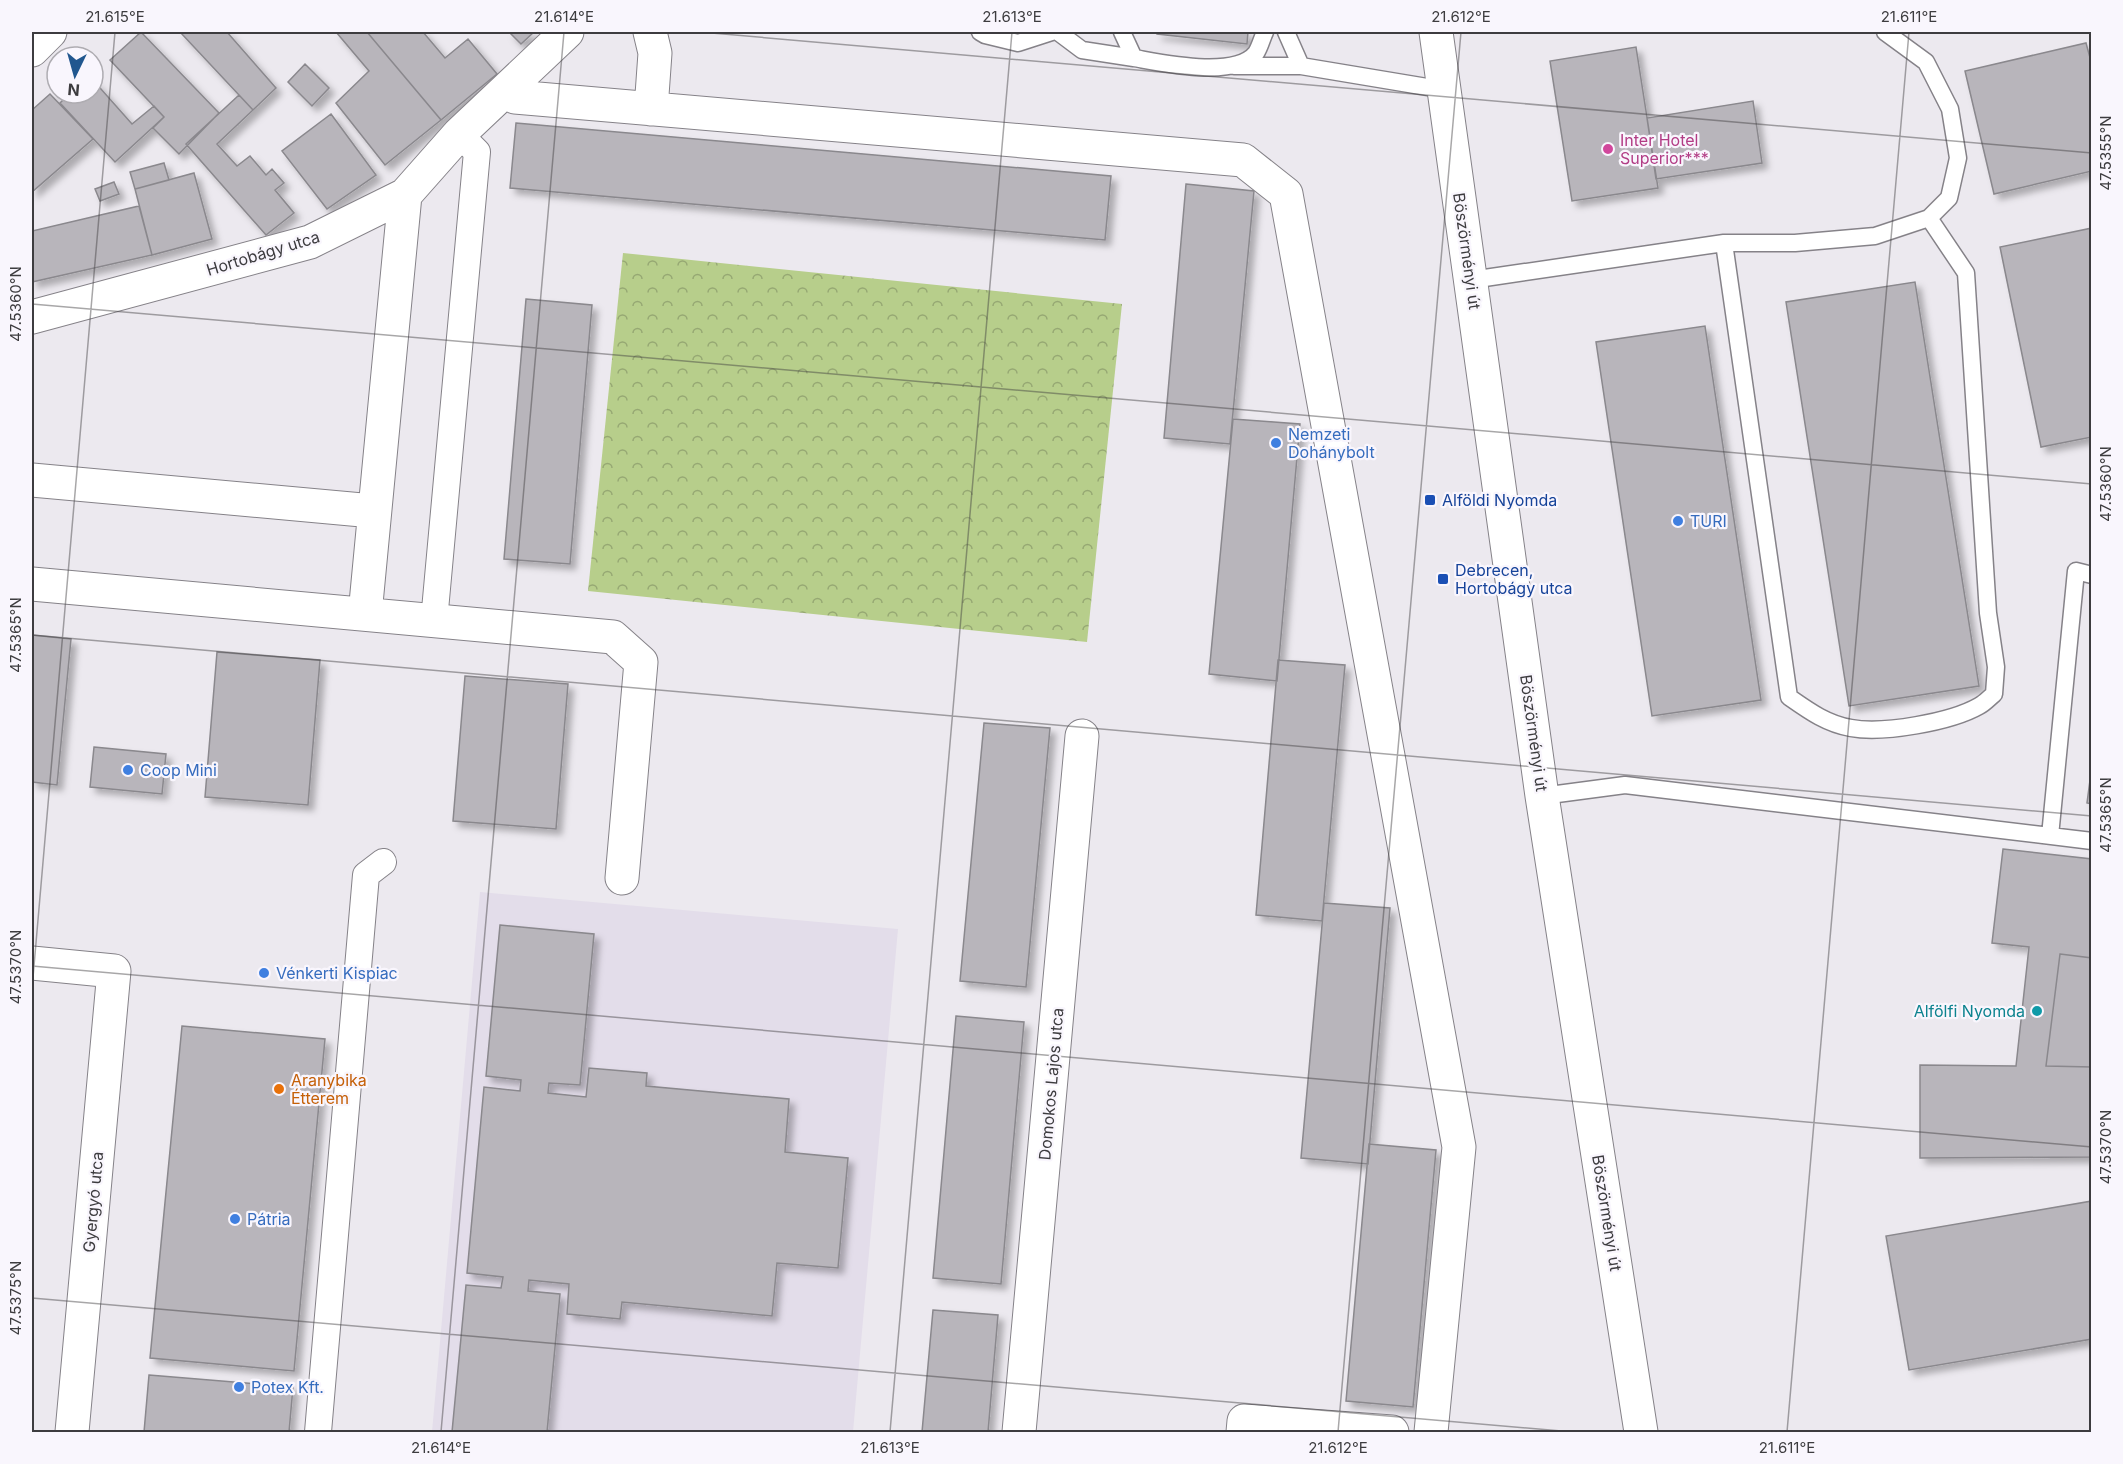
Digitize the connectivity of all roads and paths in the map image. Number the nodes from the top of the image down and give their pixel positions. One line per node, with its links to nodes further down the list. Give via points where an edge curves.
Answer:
1 (50, 32): 12 (street)
2 (567, 32): 20 (street, Hortobágy utca)
3 (650, 32): 18 (street, via 655,53)
4 (980, 32): 5 (lane, via 1018,43)
5 (1052, 32)
6 (1058, 32): 13 (lane, via 1082,50)
7 (1122, 32): 13 (lane)
8 (1265, 32): 14 (lane, via 1255,54)
9 (1286, 32): 15 (lane)
10 (1436, 32): 16 (street, Böszörményi út)
11 (1885, 32): 22 (lane, via 1926,62 1950,109 1958,158 1948,198)
12 (32, 50)
13 (1134, 58): 14 (lane, via 1187,66)
14 (1234, 66): 15 (lane)
15 (1301, 66): 16 (lane)
16 (1445, 90): 24 (street, Böszörményi út)
17 (514, 97): 18 (street); 19 (street)
18 (651, 109): 44 (street, via 1243,160 1286,194 1459,1147)
19 (489, 118)
20 (459, 134): 21 (street, Hortobágy utca); 31 (street, via 477,152)
21 (405, 195): 25 (street, Hortobágy utca, via 310,242); 27 (street)
22 (1929, 219): 23 (lane, via 1875,236 1795,243); 23 (lane, via 1966,273 1988,613 1996,668 1994,694 1979,706 1942,720 1875,730 1851,728 1819,717 1789,697)
23 (1724, 243): 24 (lane)
24 (1471, 280): 33 (street, Böszörményi út)
25 (32, 317)
26 (32, 480): 27 (street)
27 (373, 511): 30 (street)
28 (2091, 575): 34 (lane, via 2076,571)
29 (32, 584): 30 (street)
30 (365, 614): 31 (street)
31 (434, 621): 37 (street, via 613,637 641,662)
32 (1082, 736): 41 (street, Domokos Lajos utca)
33 (1542, 796): 34 (lane, via 1625,785); 45 (street, Böszörményi út)
34 (2050, 836): 35 (lane)
35 (2091, 841)
36 (383, 862): 40 (street, via 366,874)
37 (622, 878)
38 (32, 963): 39 (street, Gyergyó utca, via 114,971)
39 (72, 1432)
40 (318, 1432)
41 (1019, 1432)
42 (1243, 1432): 43 (street, via 1244,1421)
43 (1392, 1432)
44 (1431, 1432)
45 (1641, 1432)

